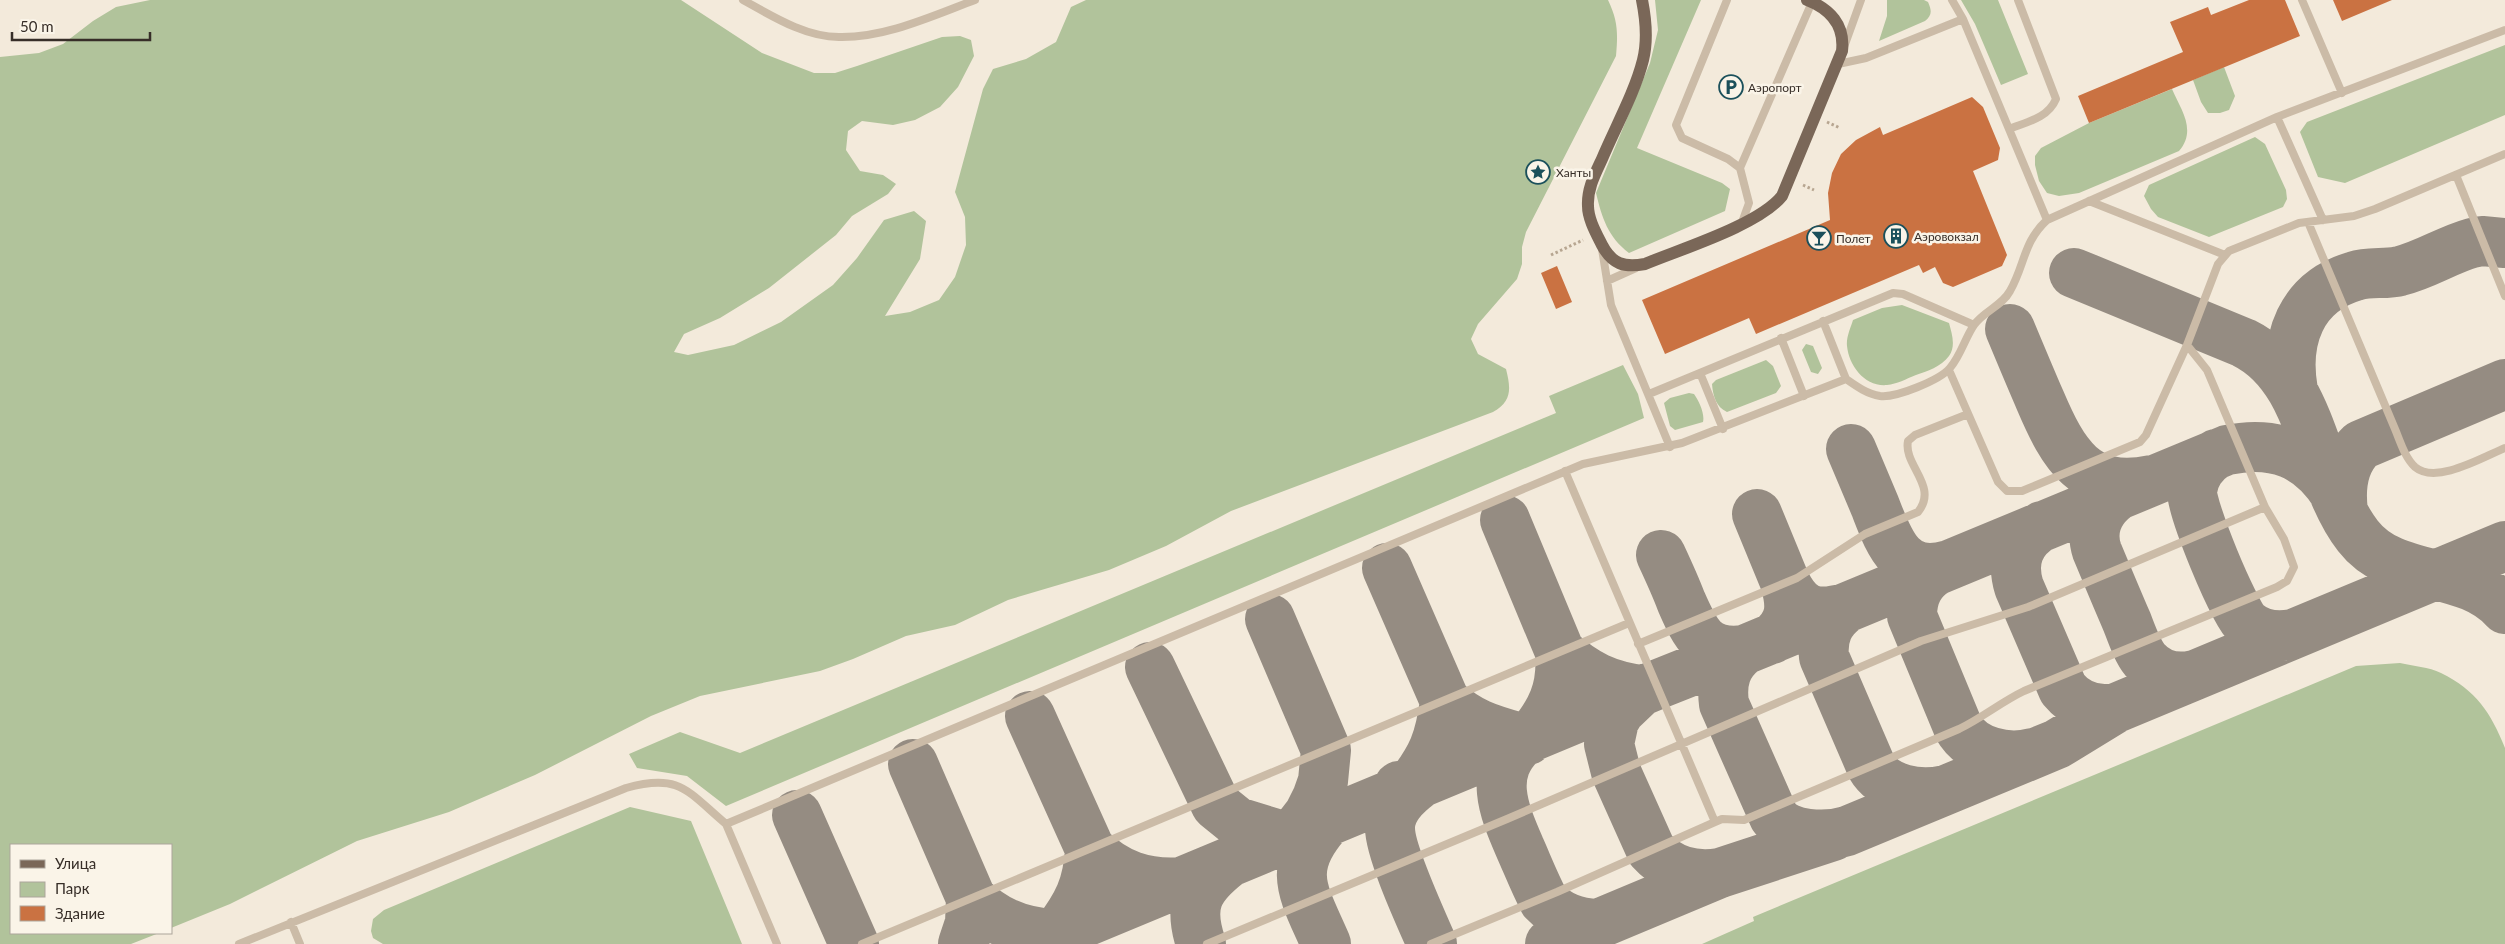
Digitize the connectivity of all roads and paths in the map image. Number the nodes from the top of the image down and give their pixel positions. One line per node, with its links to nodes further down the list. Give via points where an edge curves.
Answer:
1 (743, 0): 2 (lane, via 808,31 838,37 872,34)
2 (975, 0)
3 (1642, 0): 25 (main road, via 1646,18 1642,62 1589,193 1589,216)
4 (1728, 0): 18 (lane, via 1676,125 1682,138)
5 (1861, 0): 12 (lane)
6 (1952, 0): 10 (lane)
7 (2018, 0): 16 (lane, via 2056,99 2051,109 2041,116)
8 (2302, 0): 14 (lane)
9 (1809, 1): 12 (main road, via 1828,12 1840,26); 18 (lane)
10 (1963, 19): 13 (lane, via 1866,58); 16 (lane)
11 (2505, 30): 14 (lane)
12 (1842, 51): 13 (main road)
13 (1838, 64): 24 (main road, via 1782,196 1764,214)
14 (2342, 93): 15 (lane)
15 (2277, 117): 20 (lane); 22 (lane)
16 (2009, 129): 21 (lane)
17 (2505, 154): 19 (lane)
18 (1740, 168): 24 (lane, via 1749,203)
19 (2456, 175): 22 (lane, via 2374,210); 29 (lane)
20 (2089, 201): 21 (lane); 26 (lane)
21 (2046, 220): 31 (lane, via 2028,242 2005,300)
22 (2323, 220): 23 (lane)
23 (2308, 222): 26 (lane, via 2270,233 2229,251); 42 (lane, via 2408,458 2428,473 2441,473)
24 (1741, 224): 27 (main road)
25 (1602, 245): 27 (main road, via 1614,262 1632,266); 28 (lane)
26 (2225, 256): 33 (lane, via 2218,264)
27 (1645, 264): 28 (lane)
28 (1606, 281): 37 (lane, via 1611,305)
29 (2505, 296)
30 (1823, 321): 31 (lane, via 1893,293 1903,294); 32 (lane); 36 (lane)
31 (1974, 325): 34 (lane)
32 (1781, 338): 35 (lane); 38 (lane)
33 (2187, 345): 39 (lane, via 2140,442 2022,491 2007,491 1998,482); 44 (lane, via 2207,370)
34 (1949, 370): 36 (lane, via 1932,381 1889,396 1866,392); 39 (lane)
35 (1700, 373): 37 (lane); 40 (lane)
36 (1846, 379): 38 (lane)
37 (1649, 394): 41 (lane)
38 (1804, 396): 40 (lane)
39 (1968, 414): 46 (lane, via 1915,435 1908,441 1924,493 1918,512 1864,534 1797,578)
40 (1723, 429): 41 (lane)
41 (1670, 446): 43 (lane, via 1592,461)
42 (2505, 448)
43 (1565, 471): 45 (lane); 49 (lane)
44 (2265, 507): 47 (lane, via 2028,607 1921,641); 48 (lane, via 2292,560 2292,574 2287,582 2024,691 1978,721 1761,813 1738,821 1722,819)
45 (1629, 623): 46 (lane); 54 (lane)
46 (1638, 644): 47 (lane)
47 (1681, 743): 48 (lane); 55 (lane)
48 (1715, 822): 56 (lane)
49 (726, 824): 50 (lane, via 684,788 658,781 642,783); 53 (lane)
50 (292, 922): 51 (lane); 52 (lane)
51 (239, 944)
52 (300, 944)
53 (777, 944)
54 (862, 944)
55 (1207, 944)
56 (1431, 944)

